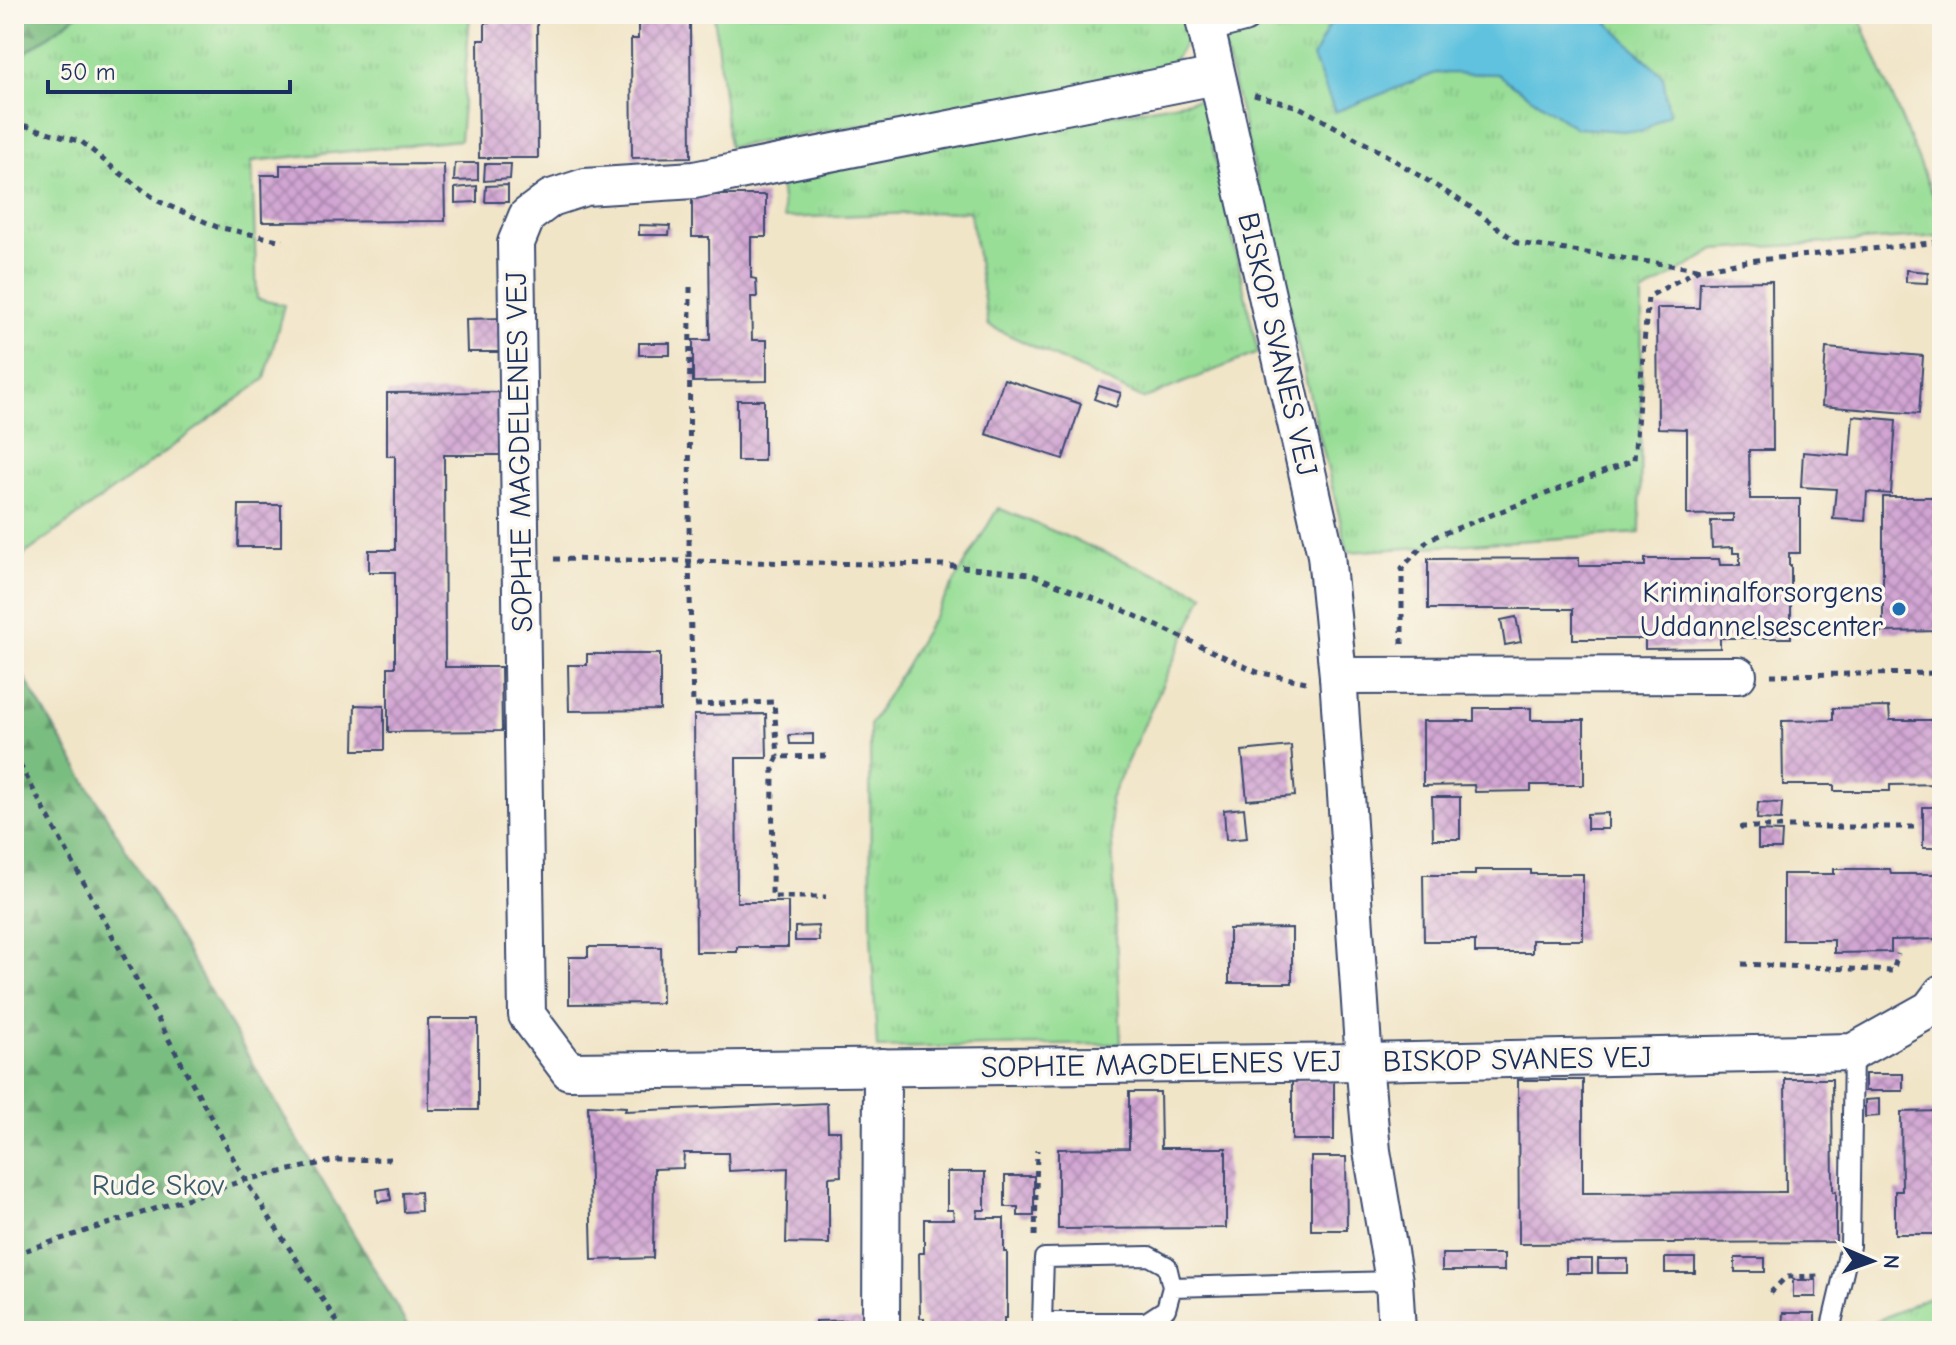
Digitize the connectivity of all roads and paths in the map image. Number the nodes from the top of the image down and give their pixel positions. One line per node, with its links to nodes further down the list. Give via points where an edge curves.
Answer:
1 (1243, 14): 2 (street)
2 (1204, 19): 3 (street, BISKOP SVANES VEJ)
3 (1219, 87): 7 (path, via 1299,107 1469,206 1518,243); 9 (street, SOPHIE MAGDELENES VEJ, via 694,180 585,187 551,198 527,216 516,243); 14 (street, BISKOP SVANES VEJ, via 1326,555)
4 (14, 120): 5 (path, via 82,142 158,201 217,227)
5 (283, 241)
6 (1942, 242): 7 (path)
7 (1699, 269): 13 (path, via 1648,297 1634,460 1429,539 1402,568)
8 (690, 287): 10 (path)
9 (521, 558): 10 (path); 26 (street, SOPHIE MAGDELENES VEJ, via 527,1015 569,1071)
10 (689, 561): 14 (path, via 943,565 1030,574 1257,672); 17 (path, via 693,705 774,702)
11 (1942, 673): 12 (path)
12 (1738, 675): 13 (street)
13 (1403, 676): 14 (street)
14 (1338, 682): 25 (street, BISKOP SVANES VEJ)
15 (14, 754): 28 (path)
16 (826, 756): 17 (path)
17 (778, 757): 20 (path, via 773,767 772,897)
18 (1740, 827): 19 (path)
19 (1918, 827)
20 (826, 897)
21 (1898, 954): 22 (path, via 1893,971)
22 (1742, 964)
23 (1942, 993): 24 (street, BISKOP SVANES VEJ, via 1930,1009)
24 (1853, 1052): 25 (street, BISKOP SVANES VEJ); 30 (lane, via 1850,1246)
25 (1364, 1062): 26 (street, SOPHIE MAGDELENES VEJ); 31 (street, SOPHIE MAGDELENES VEJ, via 1372,1151)
26 (882, 1067): 35 (street)
27 (396, 1159): 28 (path, via 336,1160)
28 (245, 1180): 29 (path); 34 (path)
29 (14, 1254)
30 (1844, 1275): 33 (path, via 1786,1277); 37 (lane)
31 (1394, 1281): 32 (lane); 36 (street, SOPHIE MAGDELENES VEJ)
32 (1172, 1287): 32 (lane, via 1167,1266 1149,1256 1044,1258 1042,1322 1146,1322 1166,1309)
33 (1770, 1293)
34 (343, 1331)
35 (881, 1331)
36 (1397, 1331)
37 (1830, 1331)

